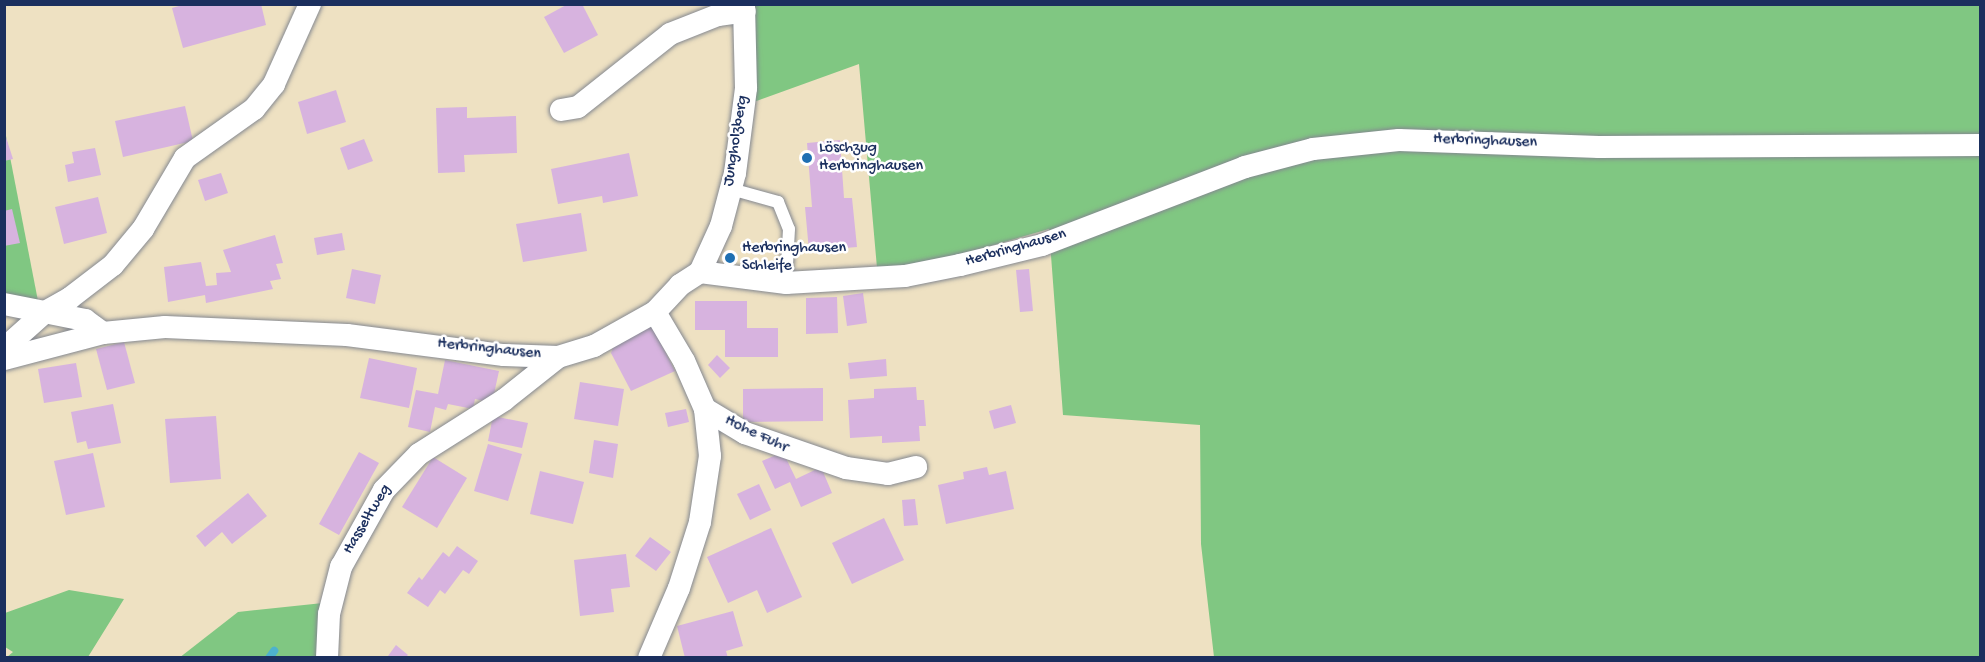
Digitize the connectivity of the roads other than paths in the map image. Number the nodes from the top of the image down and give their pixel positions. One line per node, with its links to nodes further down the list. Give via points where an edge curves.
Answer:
1 (310, 4): 9 (street, Herbringhausen, via 274,84 254,109 185,158 143,230 113,265)
2 (745, 8): 3 (street, via 670,34 578,107); 5 (street, Jungholzberg, via 746,88)
3 (561, 110)
4 (1980, 145): 7 (street, Herbringhausen, via 1599,147 1399,140 1313,149 1245,167 1042,245 905,276)
5 (731, 189): 6 (street, Jungholzberg, via 721,226); 7 (lane, via 778,202 789,230)
6 (700, 272): 7 (street, Herbringhausen); 10 (street, Herbringhausen, via 680,285)
7 (786, 283)
8 (4, 304): 9 (street)
9 (45, 312): 11 (street, via 85,320); 13 (street, Herbringhausen, via 7,346)
10 (655, 312): 12 (street, Herbringhausen, via 594,346); 14 (street, Hohe Fuhr, via 684,361)
11 (103, 333): 12 (street, Herbringhausen, via 165,327 347,335 504,355); 13 (street, Herbringhausen)
12 (558, 357): 16 (street, Hasseltweg, via 504,400 419,454 384,490 341,567 329,614)
13 (6, 358)
14 (705, 409): 15 (street, Hohe Fuhr, via 745,433 846,468 888,474); 17 (street, via 711,456 706,495 693,549)
15 (916, 467)
16 (327, 657)
17 (649, 657)

